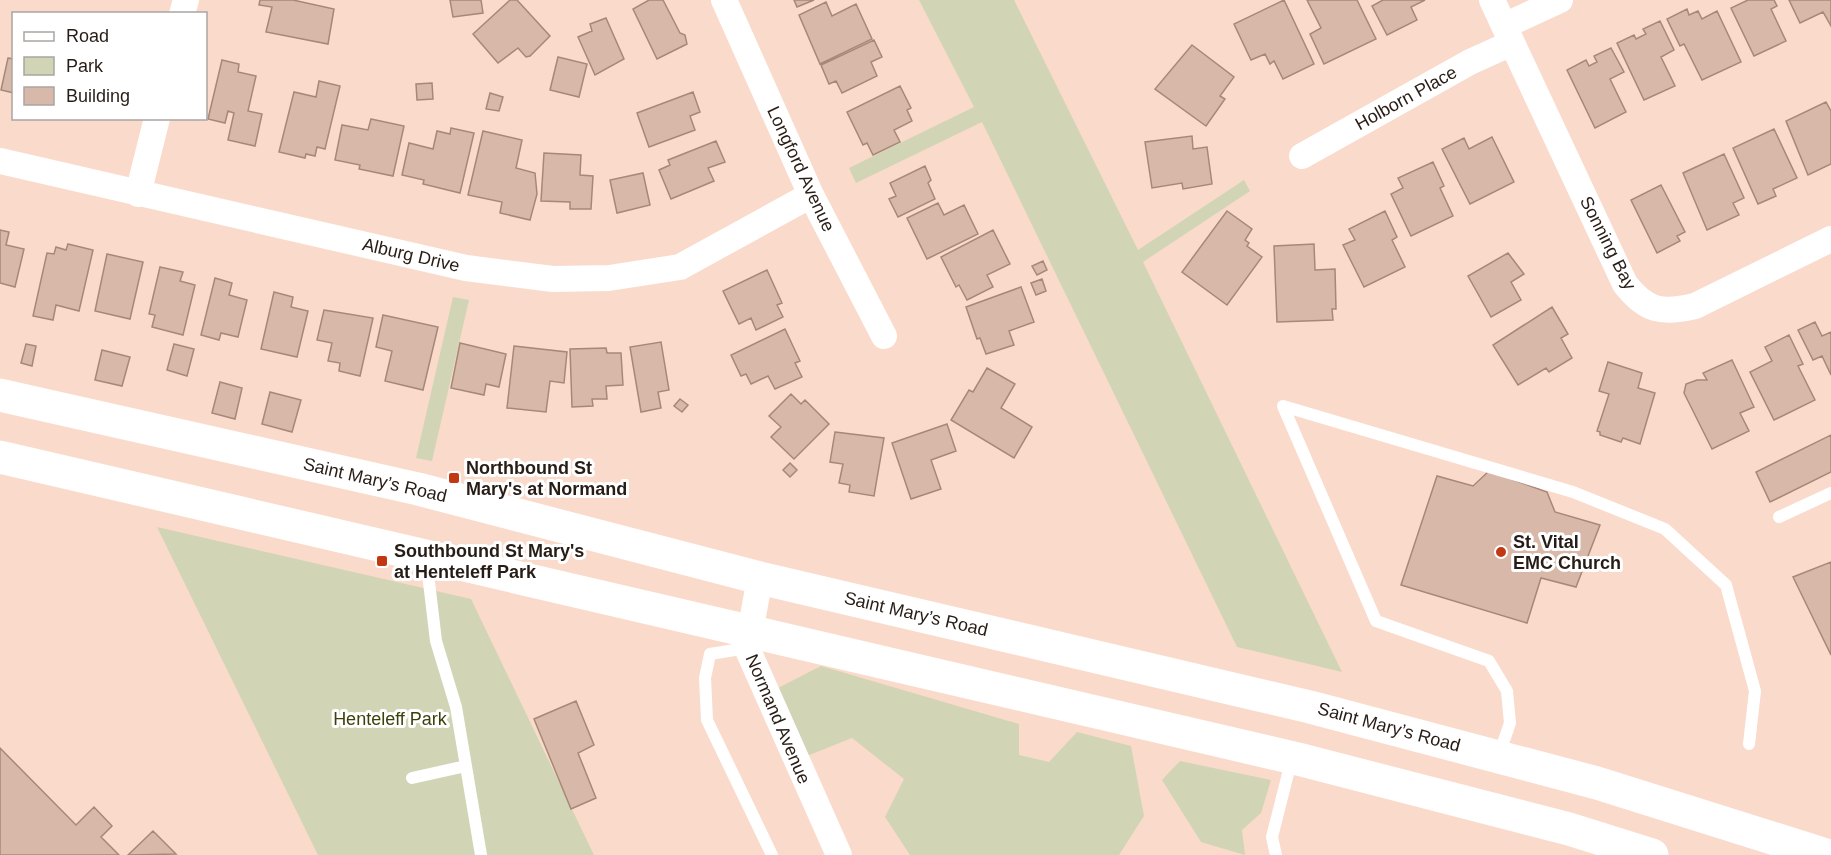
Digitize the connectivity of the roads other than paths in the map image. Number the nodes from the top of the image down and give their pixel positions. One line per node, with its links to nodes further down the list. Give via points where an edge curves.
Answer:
1 (724, 0): 9 (street, Longford Avenue)
2 (1492, 0): 4 (street, Sonning Bay)
3 (1560, 0): 4 (street)
4 (1508, 35): 6 (street, Holborn Place, via 1470,62); 10 (street, Sonning Bay, via 1625,284 1638,301 1665,310 1695,306)
5 (156, 120): 8 (street)
6 (1302, 156)
7 (0, 161): 8 (street, Alburg Drive)
8 (138, 194): 9 (street, Alburg Drive, via 466,268 553,279 609,278 681,267)
9 (811, 195): 11 (street, Longford Avenue)
10 (1831, 239)
11 (884, 336)
12 (0, 395): 17 (main road, Saint Mary’s Road, via 418,489)
13 (0, 457): 16 (main road)
14 (1831, 493): 15 (lane)
15 (1779, 517)
16 (426, 556): 18 (main road); 22 (lane, via 436,641 456,707)
17 (760, 578): 18 (street, Normand Avenue); 21 (main road, Saint Mary’s Road, via 1310,706)
18 (748, 639): 20 (main road); 25 (lane, via 710,654 705,678 707,720); 26 (street, Normand Avenue)
19 (1749, 744): 21 (lane, via 1755,691 1726,585 1665,529 1573,492 1283,406 1376,621 1489,661 1507,691 1510,723)
20 (1292, 757): 27 (lane, via 1272,837); 28 (main road, via 1569,829)
21 (1498, 757): 29 (main road, Saint Mary’s Road, via 1597,783)
22 (466, 766): 23 (lane); 24 (lane)
23 (412, 778)
24 (482, 855)
25 (772, 855)
26 (839, 855)
27 (1276, 855)
28 (1653, 855)
29 (1826, 855)

